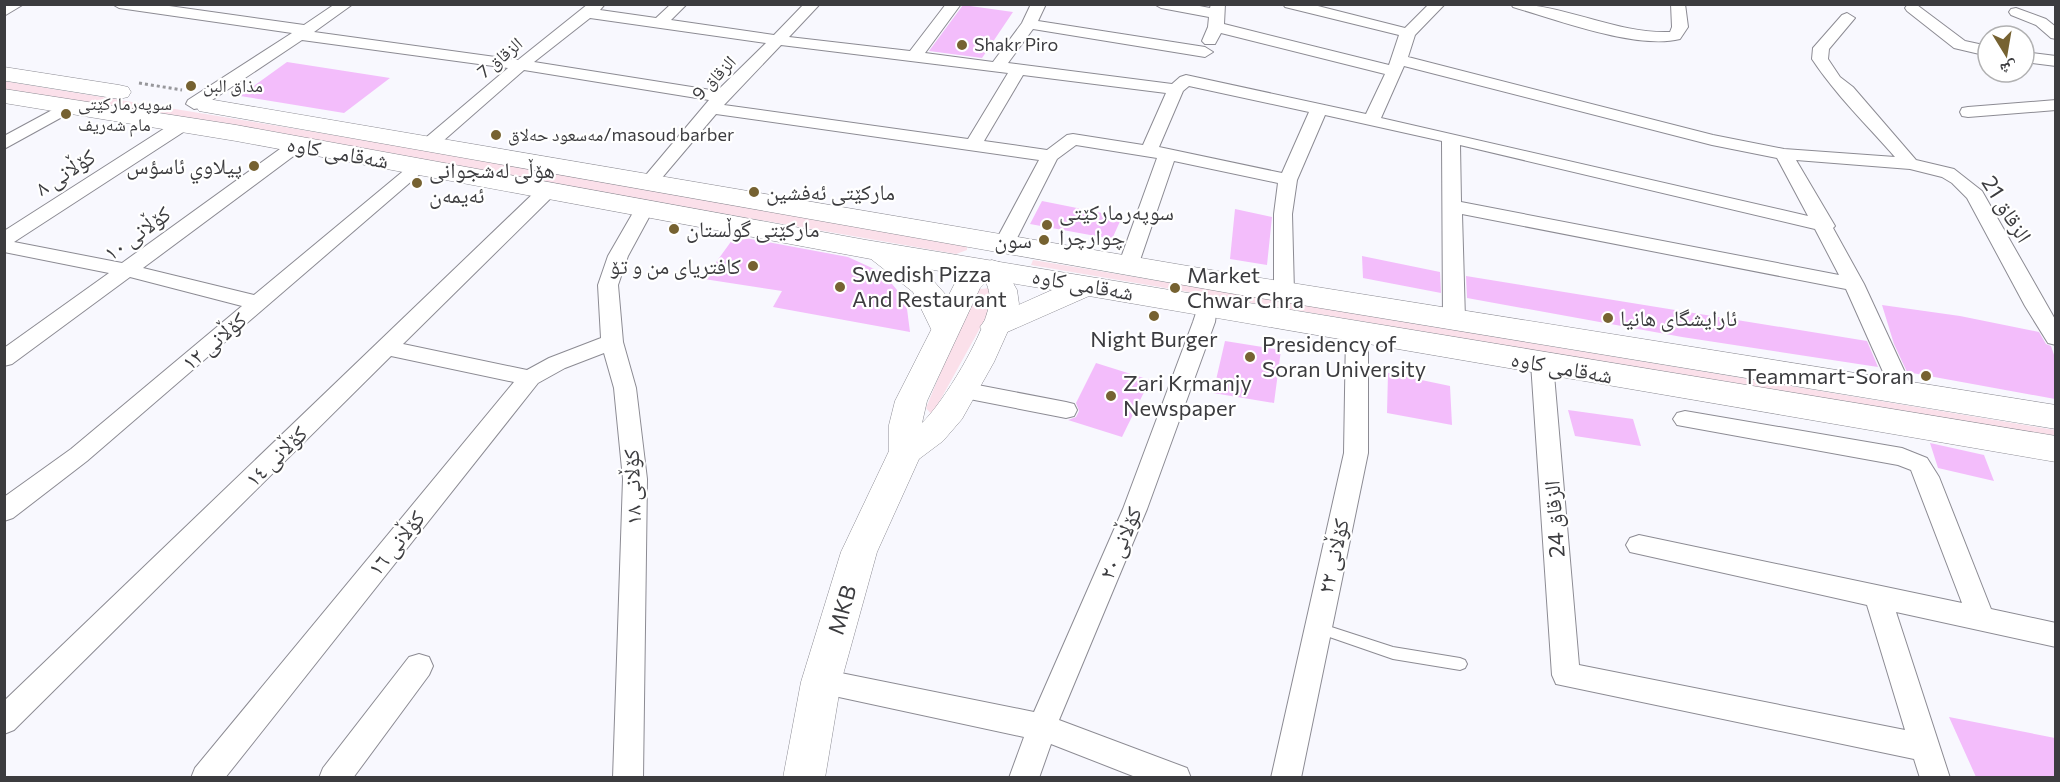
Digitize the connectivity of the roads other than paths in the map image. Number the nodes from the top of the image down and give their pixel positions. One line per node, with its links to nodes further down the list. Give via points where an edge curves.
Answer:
1 (17, 4): 15 (street)
2 (119, 4): 21 (street)
3 (346, 4): 21 (street, کۆڵانی ٨)
4 (680, 4): 19 (street)
5 (813, 4): 24 (street, الزقاق 9)
6 (954, 4): 27 (street)
7 (1039, 4): 20 (street)
8 (1161, 4): 17 (street)
9 (1290, 4): 22 (street)
10 (1438, 4): 22 (street)
11 (1518, 4): 12 (street, via 1661,39 1675,36 1680,27)
12 (1678, 4)
13 (1912, 8): 25 (street, via 1960,45)
14 (594, 9): 19 (street); 30 (street, الزقاق 7)
15 (4, 12)
16 (2016, 12): 23 (street, via 2041,22)
17 (1217, 15): 26 (street); 32 (street)
18 (1847, 18): 54 (street, via 1821,48 1820,59 1834,80)
19 (658, 24): 24 (street)
20 (1029, 24): 26 (street); 31 (street)
21 (304, 33): 30 (street); 43 (street, کۆڵانی ٨)
22 (1408, 33): 32 (street)
23 (2055, 35)
24 (780, 40): 27 (street); 37 (street, الزقاق 9)
25 (1976, 48)
26 (1205, 52): 35 (street, via 1198,70)
27 (915, 56): 31 (street)
28 (2036, 59): 29 (street)
29 (2055, 62)
30 (521, 65): 37 (street); 52 (street, الزقاق 7)
31 (998, 66): 33 (street)
32 (1396, 66): 44 (street); 51 (street)
33 (1019, 69): 35 (street); 49 (street)
34 (4, 74): 43 (main road, شەقامی کاوە)
35 (1181, 84): 41 (street); 50 (street)
36 (4, 96): 39 (main road, شەقامی کاوە)
37 (717, 103): 49 (street); 57 (street, الزقاق 9)
38 (2055, 105): 40 (street)
39 (67, 107): 43 (main road, شەقامی کاوە); 47 (street)
40 (2036, 107): 42 (street); 45 (street)
41 (1319, 109): 44 (street); 55 (street)
42 (1968, 112)
43 (188, 114): 48 (main road, شەقامی کاوە); 52 (main road, شەقامی کاوە); 60 (street, کۆڵانی ٨)
44 (1371, 121): 46 (street)
45 (2055, 123)
46 (1451, 138): 58 (street); 59 (street)
47 (4, 144)
48 (297, 145): 52 (main road, شەقامی کاوە); 65 (street, کۆڵانی ١٠)
49 (974, 145): 53 (street)
50 (1158, 152): 53 (street, via 1073,139); 55 (street); 64 (street)
51 (1784, 154): 54 (street); 59 (street)
52 (424, 155): 56 (main road, شەقامی کاوە); 57 (main road, شەقامی کاوە); 69 (street, کۆڵانی ١٢)
53 (1050, 156): 63 (street)
54 (1910, 164): 75 (street, الزقاق 21, via 1948,173 1975,195)
55 (1287, 180): 68 (street, via 1283,214)
56 (548, 190): 57 (main road, شەقامی کاوە); 77 (street, کۆڵانی ١٤)
57 (647, 195): 62 (main road, شەقامی کاوە); 63 (main road, شەقامی کاوە); 76 (street, کۆڵانی ١٨, via 608,285)
58 (1452, 206): 66 (street); 71 (street)
59 (1825, 226): 66 (street)
60 (4, 240)
61 (4, 246): 65 (street)
62 (866, 249): 63 (main road, شەقامی کاوە); 73 (main road, via 900,265 922,282 938,303)
63 (998, 257): 64 (main road, شەقامی کاوە); 67 (main road, شەقامی کاوە); 72 (main road, via 1004,295 1002,316); 73 (main road, via 968,283)
64 (1128, 266): 68 (main road, شەقامی کاوە)
65 (127, 270): 69 (street); 78 (street, کۆڵانی ١٠)
66 (1854, 284): 82 (street)
67 (1088, 285): 70 (main road, شەقامی کاوە); 72 (main road)
68 (1284, 292): 71 (main road, شەقامی کاوە)
69 (258, 303): 88 (street, کۆڵانی ١٢, via 79,455)
70 (1207, 306): 74 (main road, شەقامی کاوە); 98 (street, کۆڵانی ٢٠, via 1135,509)
71 (1454, 319): 82 (main road, شەقامی کاوە)
72 (996, 327): 81 (main road)
73 (945, 328): 87 (main road, via 911,400 905,425)
74 (1357, 332): 79 (main road, شەقامی کاوە); 92 (street, کۆڵانی ٢٢, via 1356,453)
75 (2055, 338)
76 (612, 342): 80 (street, کۆڵانی ١٦); 102 (street, کۆڵانی ١٨, via 625,388 635,478)
77 (387, 348): 80 (street); 97 (street, کۆڵانی ١٤)
78 (4, 359)
79 (1542, 363): 86 (main road, شەقامی کاوە); 99 (street, الزقاق 24, via 1566,675)
80 (530, 378): 100 (street, کۆڵانی ١٦)
81 (962, 390): 83 (street); 87 (main road, via 942,423)
82 (1903, 392): 84 (main road, شەقامی کاوە)
83 (1066, 410)
84 (2055, 417)
85 (1685, 418): 91 (street, via 1902,457 1919,464 1928,477)
86 (2055, 449)
87 (906, 451): 96 (main road, MKB, via 859,552)
88 (4, 511)
89 (1639, 545): 90 (street)
90 (1878, 597): 91 (street); 99 (street)
91 (1981, 619): 93 (street)
92 (1317, 627): 94 (lane, via 1393,653); 106 (street, کۆڵانی ٢٢)
93 (2055, 635)
94 (1461, 664)
95 (419, 666): 101 (street)
96 (821, 682): 98 (street); 103 (main road, MKB)
97 (4, 721)
98 (1042, 727): 104 (street, کۆڵانی ٢٠); 105 (street)
99 (1926, 748): 107 (street)
100 (206, 777)
101 (334, 777)
102 (628, 777)
103 (804, 777)
104 (1024, 777)
105 (1176, 777)
106 (1287, 777)
107 (1935, 777)

